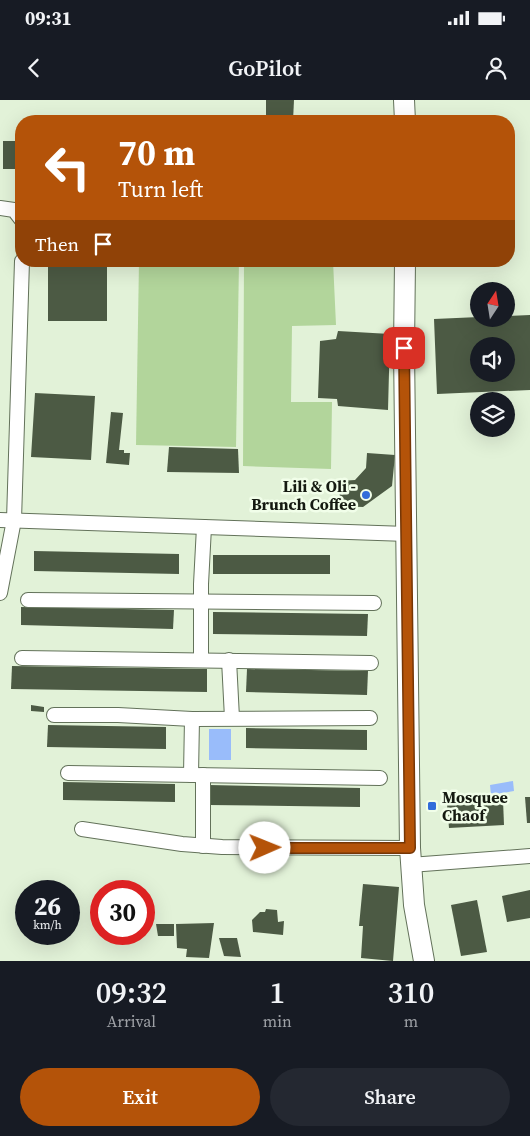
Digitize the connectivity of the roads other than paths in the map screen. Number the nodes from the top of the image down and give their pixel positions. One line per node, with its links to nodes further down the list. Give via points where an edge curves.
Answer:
1 (404, 100): 2 (street)
2 (405, 115)
3 (0, 208): 4 (street)
4 (15, 211)
5 (22, 267): 7 (street)
6 (405, 267): 9 (street)
7 (7, 520): 8 (street); 10 (street)
8 (204, 527): 9 (street); 12 (street)
9 (407, 534): 27 (street)
10 (0, 593)
11 (28, 600): 12 (street)
12 (201, 602): 13 (street); 15 (street)
13 (374, 603)
14 (22, 658): 15 (street)
15 (201, 660): 16 (street)
16 (229, 660): 17 (street); 20 (street)
17 (371, 663)
18 (54, 715): 19 (street)
19 (192, 718): 20 (street); 23 (street)
20 (232, 718): 21 (street)
21 (370, 718)
22 (68, 773): 23 (street)
23 (197, 775): 24 (street); 26 (street)
24 (380, 778)
25 (82, 829): 26 (street)
26 (203, 846): 27 (street)
27 (410, 856): 28 (street); 29 (street, via 414,905)
28 (530, 856)
29 (424, 961)

